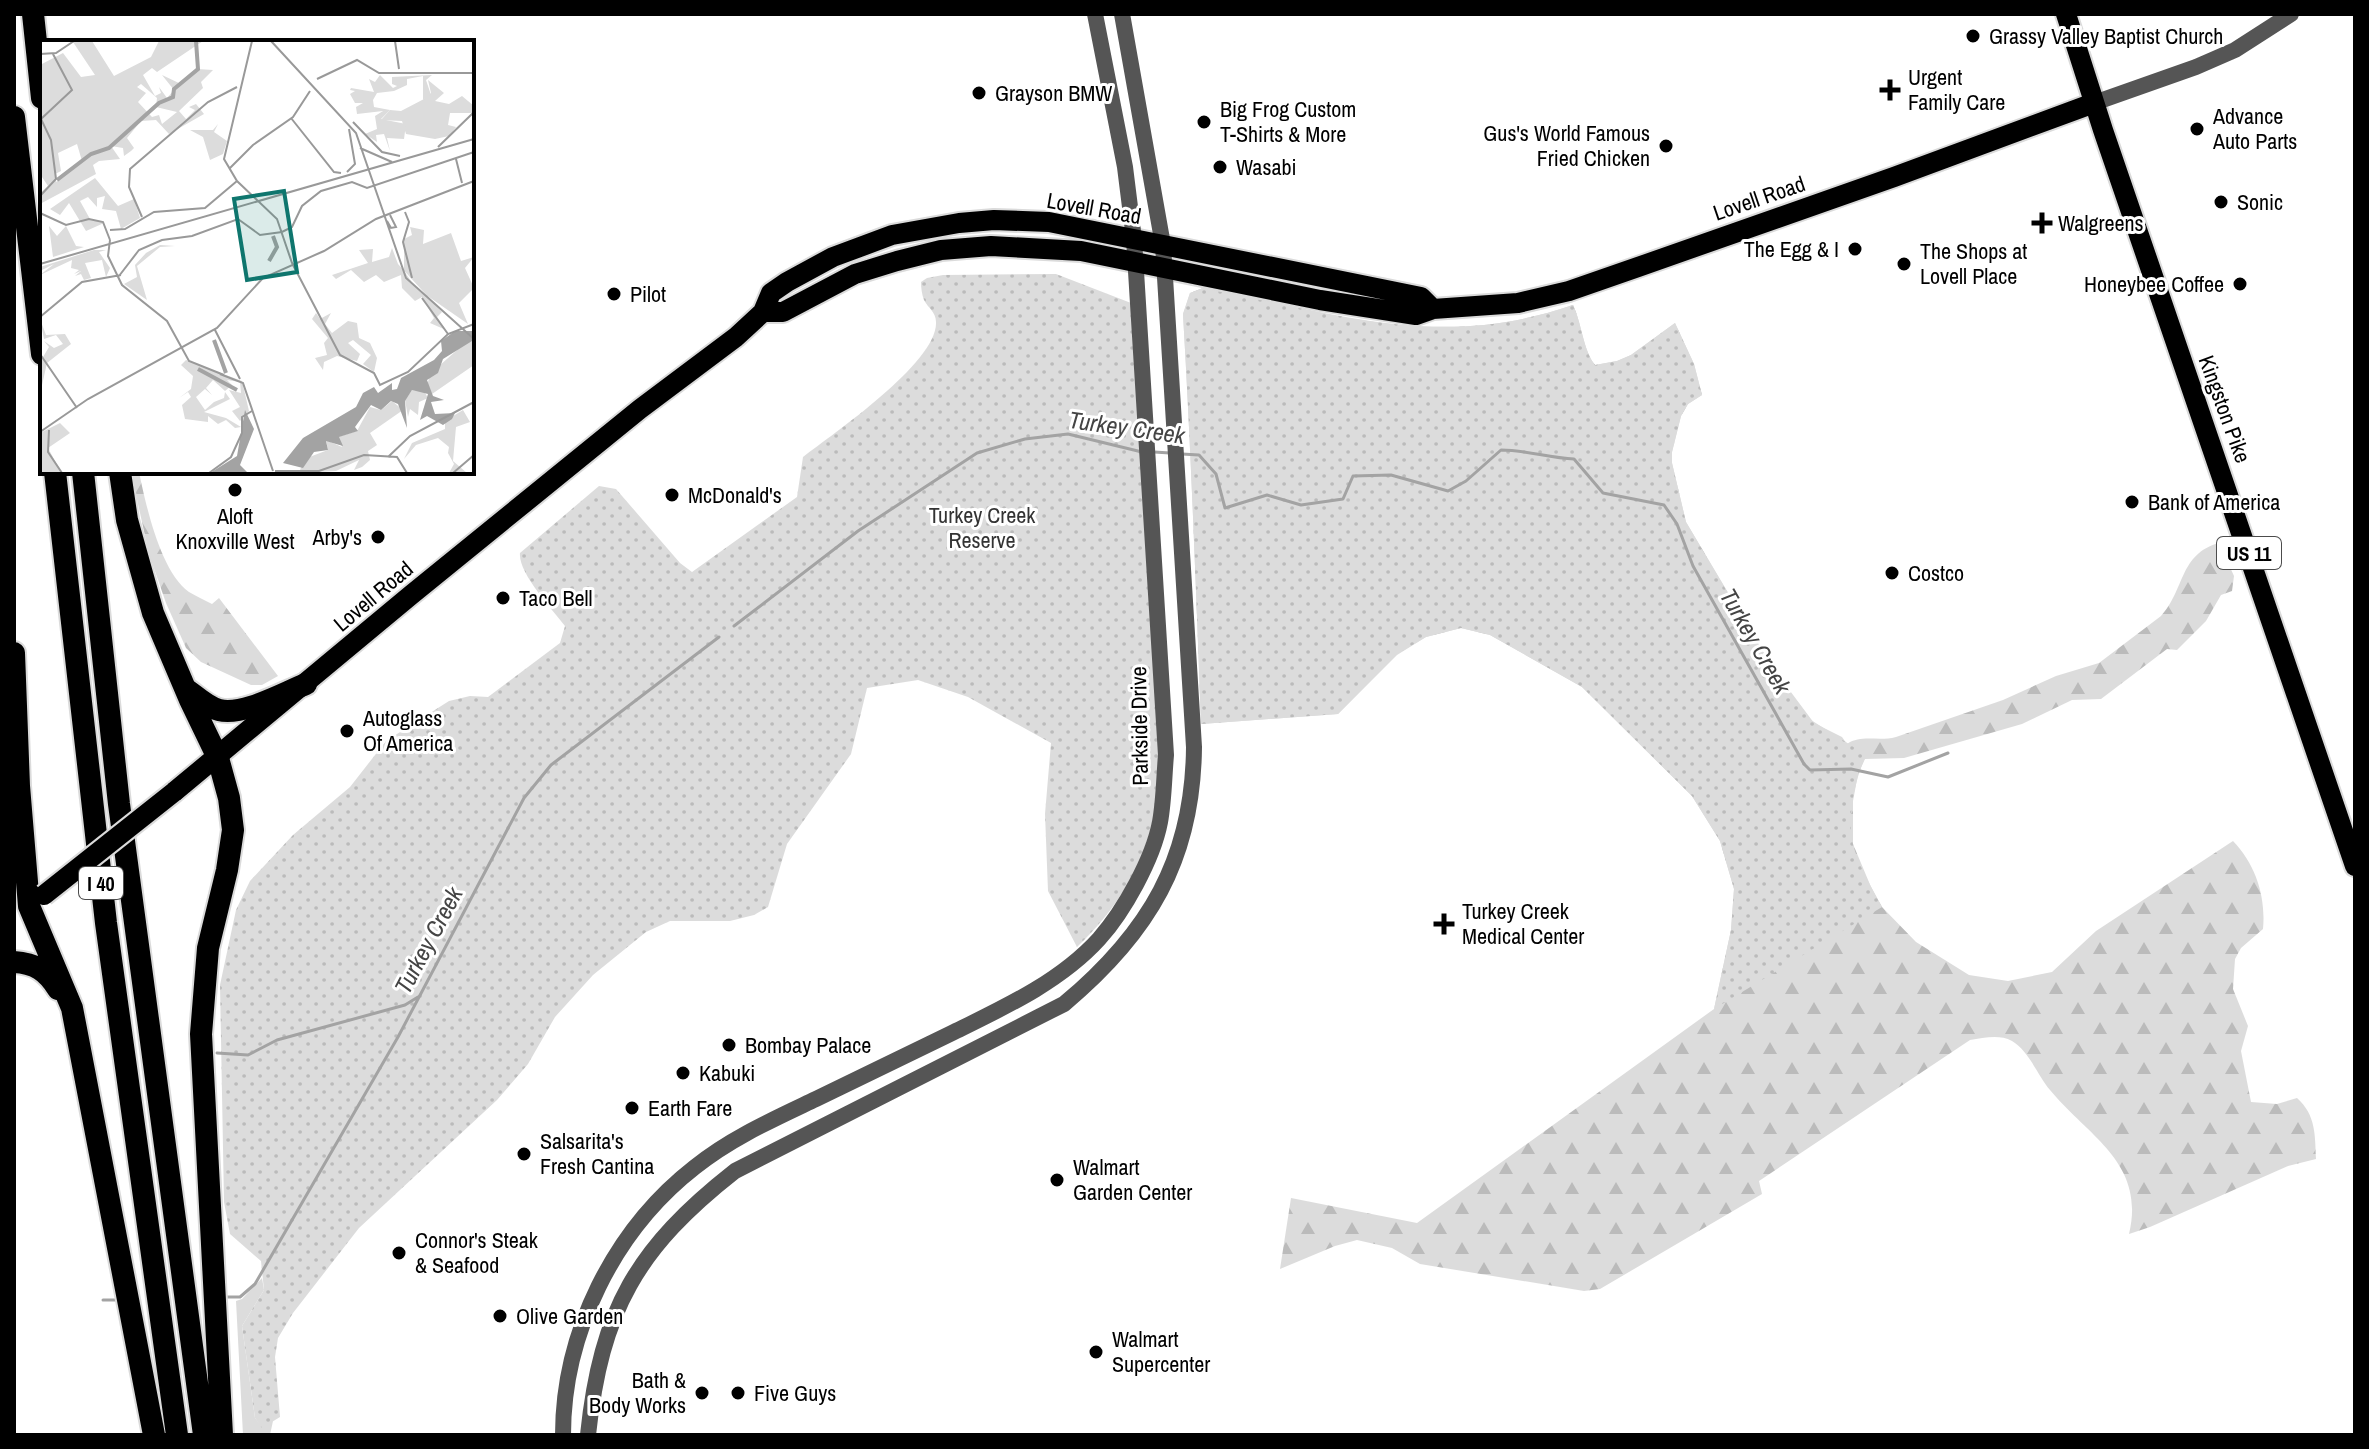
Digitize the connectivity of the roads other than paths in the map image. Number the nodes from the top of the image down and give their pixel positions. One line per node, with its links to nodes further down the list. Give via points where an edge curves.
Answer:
1 (33, 14): 9 (highway)
2 (43, 14): 7 (highway)
3 (1095, 14): 8 (street, Parkside Drive)
4 (2066, 14): 10 (main road, Kingston Pike / US 11)
5 (2291, 14): 10 (street, via 2209,62)
6 (1125, 22): 8 (street); 14 (street)
7 (48, 40)
8 (1102, 44): 13 (street, Parkside Drive)
9 (40, 79)
10 (2094, 103): 18 (main road, Lovell Road, via 1569,291 1518,303); 28 (main road, Kingston Pike / US 11)
11 (14, 117): 20 (highway)
12 (892, 235): 13 (main road, Lovell Road, via 994,220 1049,222); 15 (main road); 19 (main road, Lovell Road, via 833,257 787,282 771,293)
13 (1134, 239): 14 (main road, Lovell Road); 16 (street, Parkside Drive)
14 (1163, 245): 17 (street); 18 (main road, Lovell Road, via 1421,297)
15 (897, 261): 16 (main road, Lovell Road, via 941,250 1003,246 1081,251); 19 (main road, Lovell Road, via 855,274 783,312)
16 (1136, 262): 17 (main road, Lovell Road); 36 (street, Parkside Drive, via 1166,755 1160,824 1143,870 1120,911 1076,961 989,1015 755,1128 686,1175 650,1210 601,1278 576,1343)
17 (1165, 268): 18 (main road, Lovell Road, via 1416,315); 37 (street, via 1194,771 1185,832 1153,907 1117,954 1064,1004 735,1171 695,1202 644,1260 616,1310 594,1379)
18 (1433, 309)
19 (763, 312): 25 (main road, Lovell Road)
20 (40, 337)
21 (55, 474): 33 (highway, I 40, via 106,923)
22 (83, 474): 34 (highway, I 40, via 119,804)
23 (120, 474): 26 (highway, via 138,564)
24 (14, 653): 29 (highway)
25 (306, 684): 26 (highway, via 251,706 222,711); 27 (main road, Lovell Road)
26 (184, 688): 27 (highway)
27 (218, 758): 29 (main road, Lovell Road, bridge); 35 (highway, via 233,830 208,948 201,1034)
28 (2355, 866)
29 (29, 906): 31 (highway)
30 (14, 962): 31 (highway, via 45,971)
31 (72, 1008): 32 (highway)
32 (154, 1435)
33 (177, 1435)
34 (204, 1435)
35 (222, 1435)
36 (563, 1435)
37 (588, 1435)

